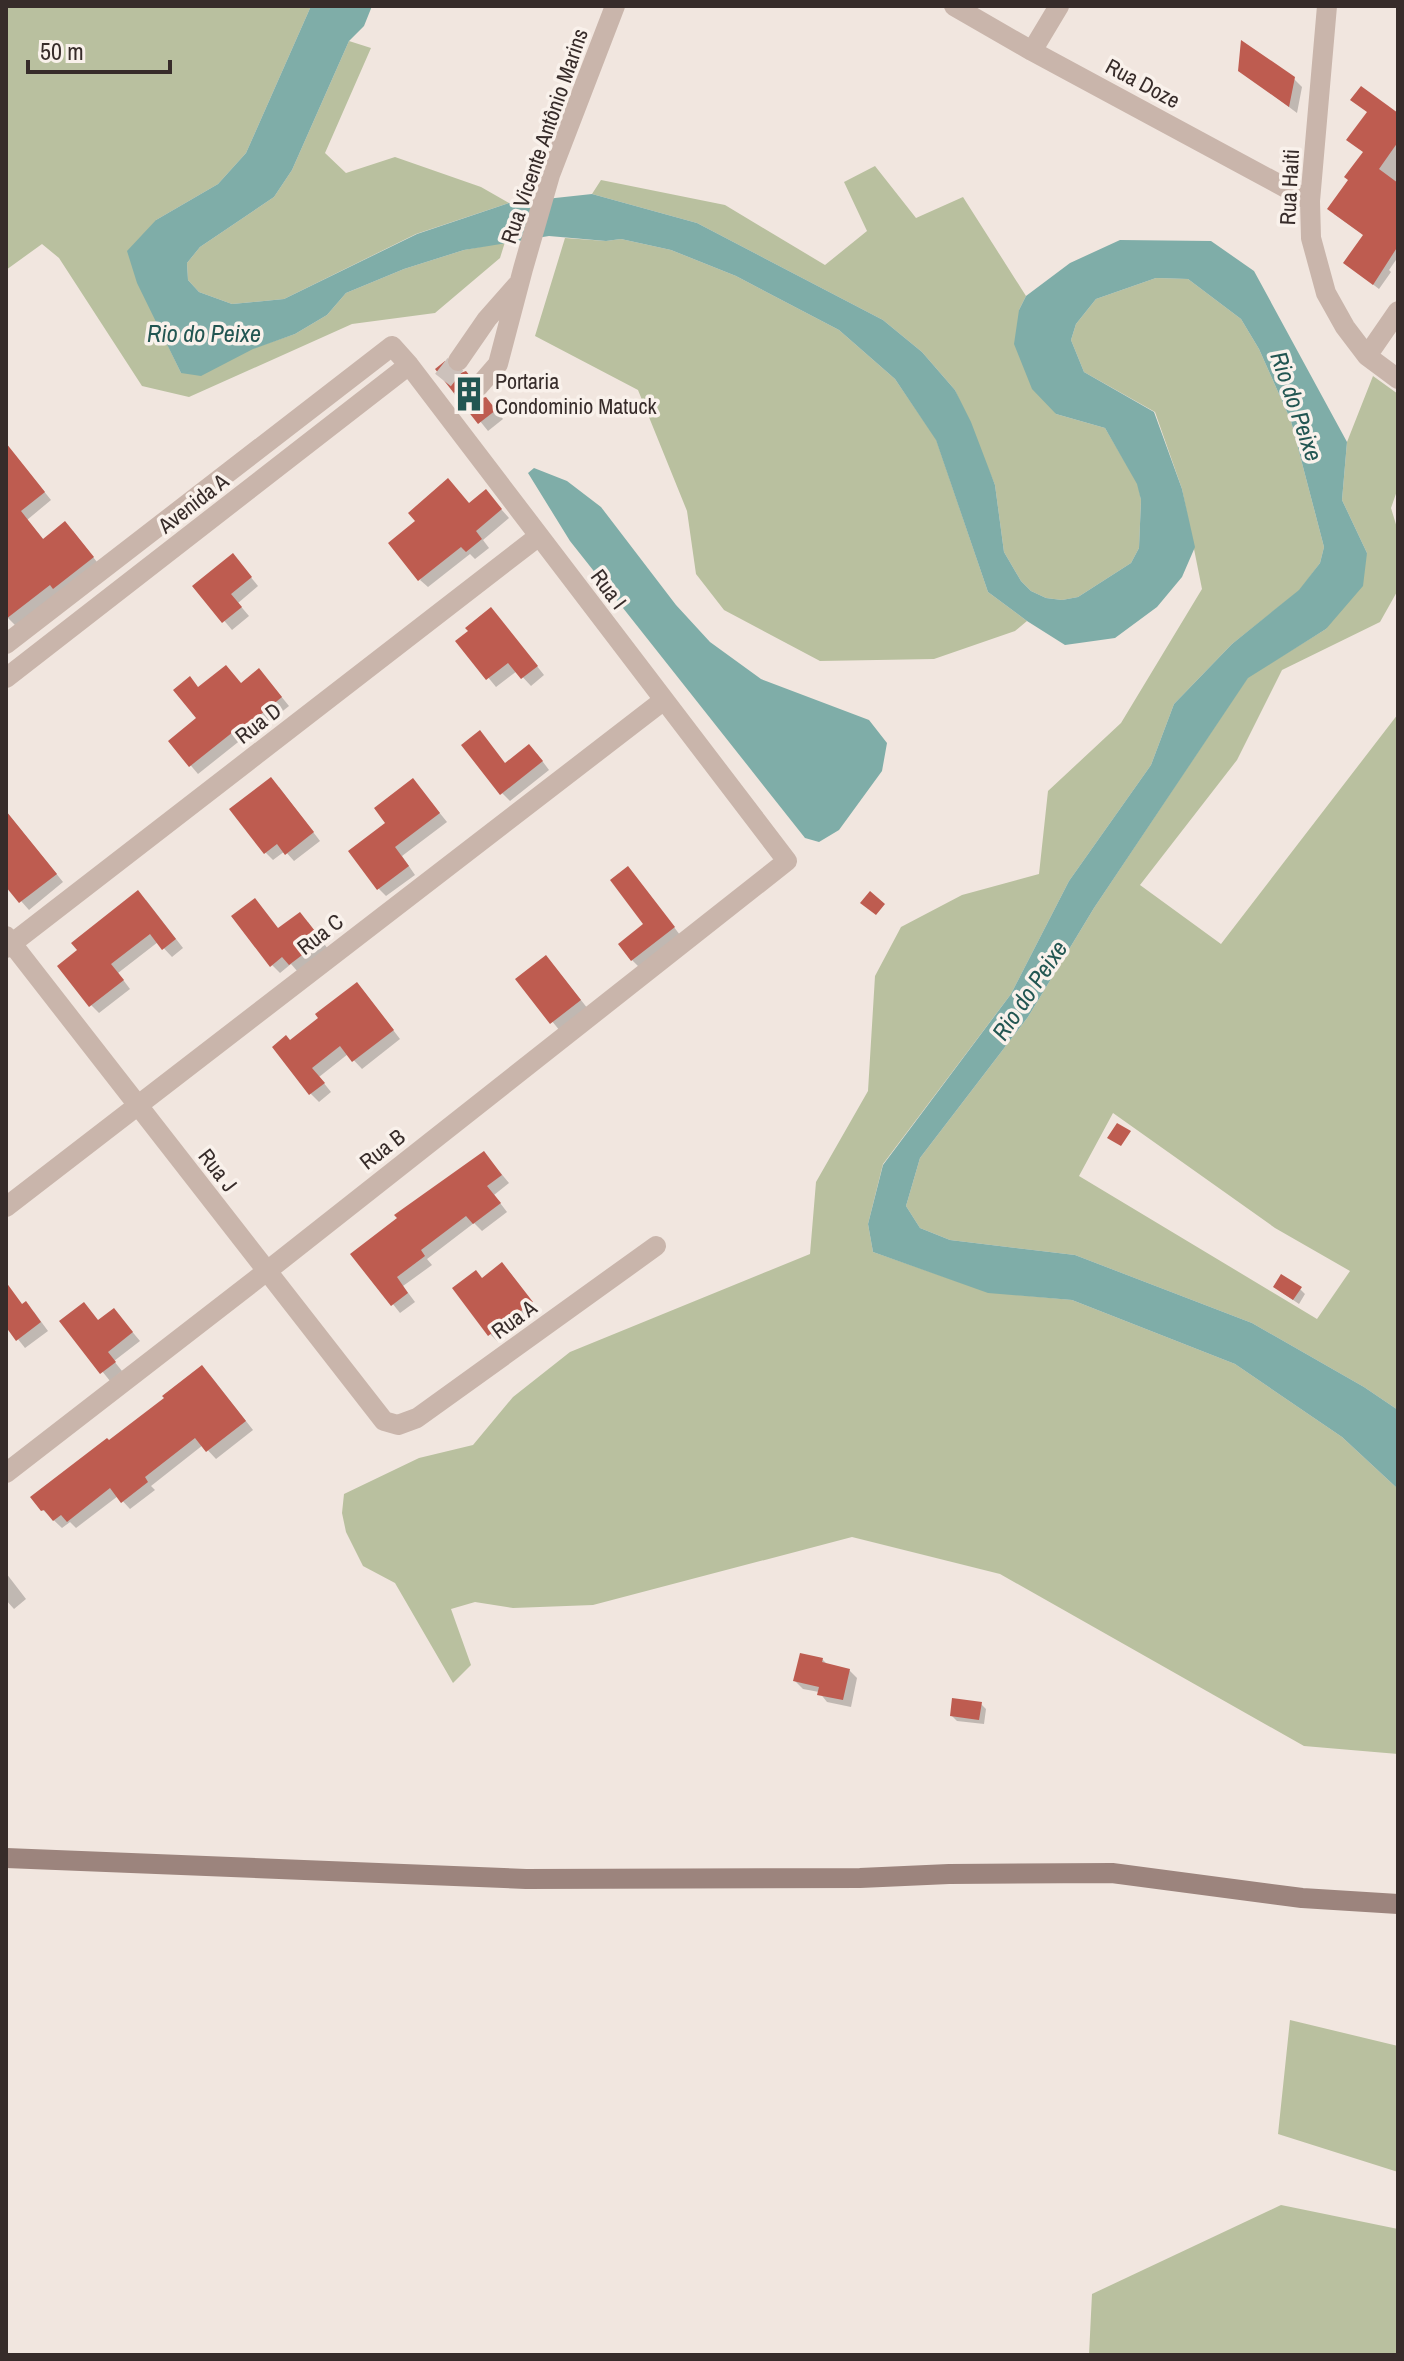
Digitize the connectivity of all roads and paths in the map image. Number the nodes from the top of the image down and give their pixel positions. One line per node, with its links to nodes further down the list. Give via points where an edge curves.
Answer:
1 (615, 6): 7 (street, Rua Vicente Antônio Marins, via 550,175)
2 (954, 6): 5 (street, Rua Doze)
3 (1059, 6): 5 (street)
4 (1327, 6): 6 (street, Rua Haiti)
5 (1032, 51): 6 (street, Rua Doze)
6 (1310, 201): 10 (street, Rua Haiti, via 1311,238 1326,293)
7 (521, 276): 11 (street, Rua Vicente Antônio Marins); 14 (street, Rua Vicente Antônio Marins, via 498,364)
8 (1398, 311): 10 (street)
9 (392, 346): 12 (street, Rua I); 15 (street, Avenida A)
10 (1367, 356): 13 (street, Rua Haiti)
11 (458, 361)
12 (409, 365): 16 (street, Rua I, via 453,408); 17 (street, Avenida A)
13 (1398, 379)
14 (478, 387)
15 (172, 516): 17 (street); 18 (street, Avenida A)
16 (539, 536): 20 (street, Rua I); 22 (street, Rua D)
17 (188, 538): 19 (street, Avenida A)
18 (6, 644)
19 (6, 678)
20 (664, 700): 21 (street, Rua I); 23 (street, Rua C)
21 (787, 861): 26 (street, Rua B)
22 (8, 942): 23 (street, Rua J)
23 (138, 1105): 24 (street, Rua C); 26 (street, Rua J)
24 (6, 1207)
25 (656, 1246): 27 (street, Rua A, via 417,1418)
26 (267, 1271): 27 (street, Rua J, via 384,1421); 28 (street, Rua B)
27 (398, 1425)
28 (6, 1473)
29 (6, 1858): 30 (street, via 526,1879 1112,1873 1302,1898)
30 (1398, 1904)

